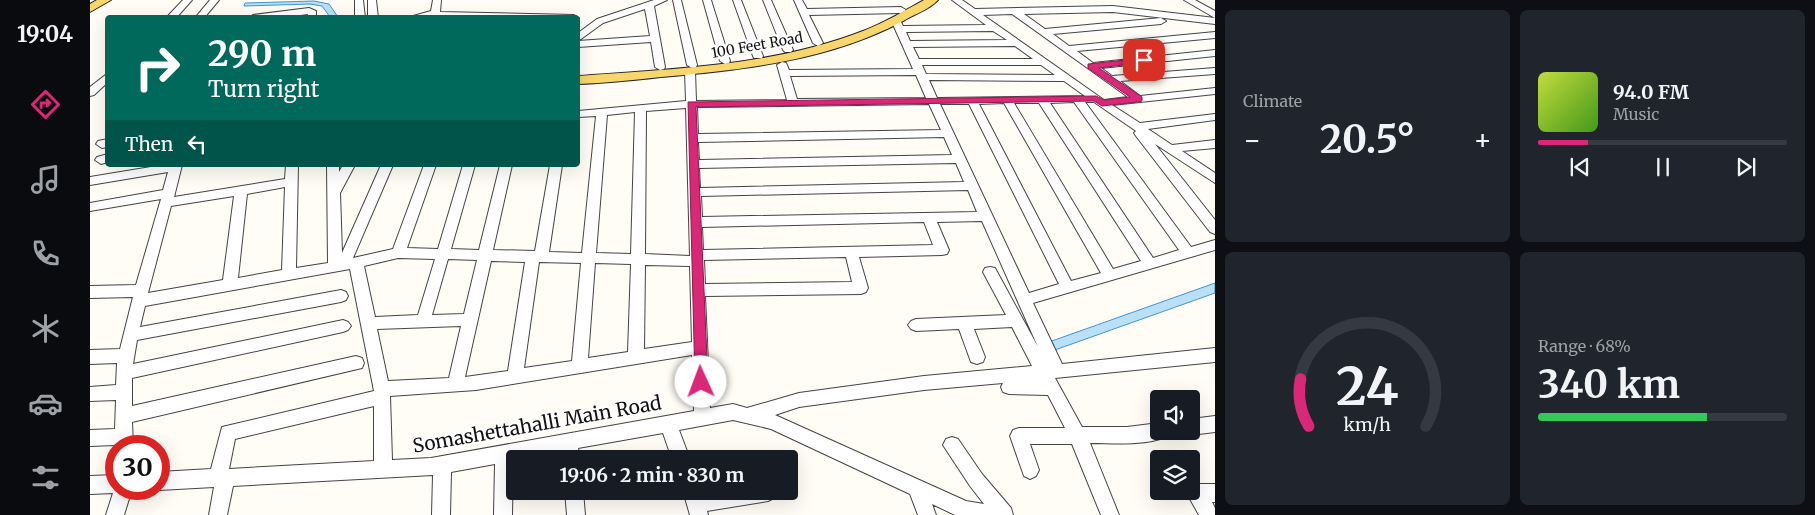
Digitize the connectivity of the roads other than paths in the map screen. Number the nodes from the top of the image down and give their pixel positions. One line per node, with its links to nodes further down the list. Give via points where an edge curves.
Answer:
1 (96, 0): 20 (main road)
2 (105, 0): 22 (main road)
3 (188, 0): 27 (street)
4 (216, 0): 28 (street)
5 (359, 0): 31 (street)
6 (372, 0): 32 (street)
7 (437, 0): 33 (street)
8 (663, 0): 21 (street)
9 (677, 0): 57 (street)
10 (707, 0): 53 (street)
11 (737, 0): 52 (street)
12 (767, 0): 51 (street)
13 (798, 0): 25 (street)
14 (855, 0): 23 (street)
15 (918, 0): 37 (main road, 100 Feet Road)
16 (934, 0): 17 (main road, 100 Feet Road); 37 (main road, 100 Feet Road)
17 (947, 0)
18 (956, 0): 26 (street)
19 (1188, 0): 34 (street)
20 (90, 4)
21 (649, 5): 36 (street); 44 (street)
22 (90, 9)
23 (861, 10): 25 (street); 37 (street)
24 (1014, 11): 26 (street); 38 (street, via 1113,9); 41 (street)
25 (804, 12): 45 (street)
26 (972, 12): 40 (street)
27 (173, 15)
28 (202, 15)
29 (277, 15): 30 (street, via 309,11)
30 (313, 15)
31 (360, 15)
32 (373, 15)
33 (435, 15)
34 (1215, 15)
35 (580, 18): 36 (street)
36 (606, 19): 43 (street)
37 (899, 19): 40 (street); 45 (main road, 100 Feet Road, via 878,22); 48 (street); 51 (main road, 100 Feet Road, via 825,48)
38 (1191, 19): 39 (street); 41 (street)
39 (1215, 21)
40 (995, 28): 46 (street)
41 (1042, 32): 49 (street)
42 (1215, 35): 49 (street)
43 (580, 36)
44 (655, 39): 47 (street); 56 (street)
45 (818, 43): 51 (main road, 100 Feet Road)
46 (1017, 43): 48 (street); 54 (street)
47 (580, 44)
48 (908, 44): 58 (street)
49 (1067, 49): 55 (street)
50 (1215, 53): 55 (street)
51 (784, 54): 52 (main road, 100 Feet Road); 57 (main road, 100 Feet Road, via 751,64); 60 (street)
52 (758, 56): 53 (main road, 100 Feet Road)
53 (725, 61): 57 (main road, 100 Feet Road)
54 (1044, 62): 58 (street); 62 (street)
55 (1091, 66): 64 (street)
56 (660, 67): 57 (main road, 100 Feet Road); 61 (main road, 100 Feet Road)
57 (691, 68): 65 (main road, 100 Feet Road); 77 (street)
58 (919, 70): 60 (street); 62 (street); 74 (street)
59 (1215, 71): 64 (street)
60 (785, 73): 76 (street)
61 (580, 74)
62 (1067, 78): 75 (street)
63 (105, 79): 67 (street)
64 (1110, 79): 71 (street)
65 (580, 80)
66 (105, 89): 67 (street)
67 (92, 91)
68 (1215, 91): 71 (street)
69 (1042, 99): 70 (street); 73 (street); 122 (street)
70 (1077, 99): 75 (street); 115 (street)
71 (1138, 99): 75 (street)
72 (972, 100): 73 (street); 74 (street); 128 (street)
73 (1007, 100): 126 (street)
74 (934, 101): 76 (street); 83 (street)
75 (1099, 101): 82 (street)
76 (793, 103): 77 (street)
77 (692, 104): 78 (street); 84 (street)
78 (642, 108): 79 (street); 121 (street)
79 (602, 112): 80 (street); 119 (street)
80 (580, 114)
81 (1215, 117): 82 (street)
82 (1135, 125): 86 (street); 111 (street)
83 (948, 133): 84 (street); 87 (street)
84 (693, 138): 88 (street)
85 (1215, 144): 86 (street)
86 (1170, 149): 99 (street)
87 (960, 160): 88 (street); 102 (street)
88 (694, 164): 104 (street)
89 (169, 167): 100 (street)
90 (175, 167): 106 (street)
91 (292, 167): 101 (street)
92 (333, 167): 105 (street)
93 (348, 167): 105 (street)
94 (386, 167): 123 (street)
95 (429, 167): 114 (street)
96 (468, 167): 116 (street)
97 (506, 167): 117 (street)
98 (556, 167): 118 (street)
99 (1212, 174)
100 (90, 181)
101 (292, 182): 103 (street); 125 (street)
102 (973, 186): 104 (street); 108 (street)
103 (242, 190): 106 (street); 127 (street)
104 (695, 192): 110 (street)
105 (334, 194): 123 (street)
106 (166, 198): 107 (street); 131 (street)
107 (90, 207)
108 (986, 216): 109 (street); 133 (street)
109 (930, 218): 110 (street); 113 (street, via 942,250)
110 (696, 222): 120 (street)
111 (1215, 228)
112 (1215, 245): 115 (street)
113 (851, 252): 120 (street); 129 (street, via 861,288)
114 (398, 253): 116 (street); 123 (street)
115 (1188, 253): 122 (street)
116 (443, 254): 117 (street); 136 (street)
117 (485, 255): 118 (street); 134 (street)
118 (537, 257): 119 (street); 152 (street)
119 (589, 258): 121 (street); 149 (street)
120 (698, 258): 121 (street); 129 (street)
121 (639, 259): 147 (street)
122 (1150, 264): 126 (street)
123 (345, 265): 125 (street); 138 (street)
124 (990, 272): 135 (street)
125 (289, 274): 127 (street)
126 (1110, 276): 128 (street)
127 (230, 285): 131 (street)
128 (1068, 288): 133 (street)
129 (699, 290): 142 (street)
130 (90, 292): 131 (street)
131 (140, 296): 141 (street)
132 (341, 296): 141 (street)
133 (1025, 300): 150 (street)
134 (470, 320): 136 (street); 153 (street)
135 (1016, 321): 137 (street); 150 (street)
136 (423, 322): 138 (street)
137 (964, 323): 139 (street); 146 (street)
138 (369, 324): 157 (street)
139 (916, 325)
140 (343, 326): 151 (street)
141 (130, 334): 144 (street)
142 (700, 347): 147 (street); 160 (street)
143 (1215, 355): 150 (street)
144 (126, 356): 145 (street); 151 (street)
145 (90, 357)
146 (977, 357)
147 (636, 358): 149 (street)
148 (356, 363): 159 (street)
149 (579, 367): 152 (street)
150 (1051, 372): 155 (street); 161 (street, via 924,383 799,400)
151 (124, 373): 156 (street)
152 (515, 377): 153 (street)
153 (455, 385): 157 (street)
154 (1009, 387): 155 (street)
155 (1052, 388): 167 (street)
156 (124, 392): 158 (street); 159 (street)
157 (382, 393): 175 (street); 177 (street, via 228,433)
158 (90, 394)
159 (124, 416): 166 (street)
160 (702, 416): 161 (street, Somashettahalli Main Road, via 733,412); 162 (street, Somashettahalli Main Road)
161 (748, 416): 181 (street, Somashettahalli Main Road, via 772,422)
162 (668, 423): 171 (street, Somashettahalli Main Road); 172 (street)
163 (1215, 424): 164 (street)
164 (1200, 426)
165 (1150, 432): 167 (street)
166 (124, 435)
167 (1078, 436): 176 (street, via 1019,436); 198 (street)
168 (90, 438): 169 (street)
169 (105, 440)
170 (952, 445): 197 (street)
171 (570, 450)
172 (677, 450)
173 (504, 453): 174 (street, Somashettahalli Main Road); 193 (street)
174 (442, 465): 175 (street, Somashettahalli Main Road); 192 (street)
175 (382, 470): 177 (street, Somashettahalli Main Road)
176 (1030, 470)
177 (221, 478): 178 (street, Somashettahalli Main Road); 191 (street)
178 (170, 480)
179 (105, 484): 180 (street)
180 (90, 485)
181 (916, 486): 195 (street); 196 (street, Somashettahalli Main Road, via 965,510)
182 (1215, 493): 188 (street, via 1196,493)
183 (120, 500): 189 (street)
184 (125, 500): 190 (street)
185 (575, 500): 194 (street)
186 (715, 500): 187 (street)
187 (695, 503)
188 (1207, 511)
189 (115, 515)
190 (126, 515)
191 (218, 515)
192 (441, 515)
193 (502, 515)
194 (576, 515)
195 (927, 515)
196 (986, 515)
197 (1004, 515)
198 (1110, 515)

